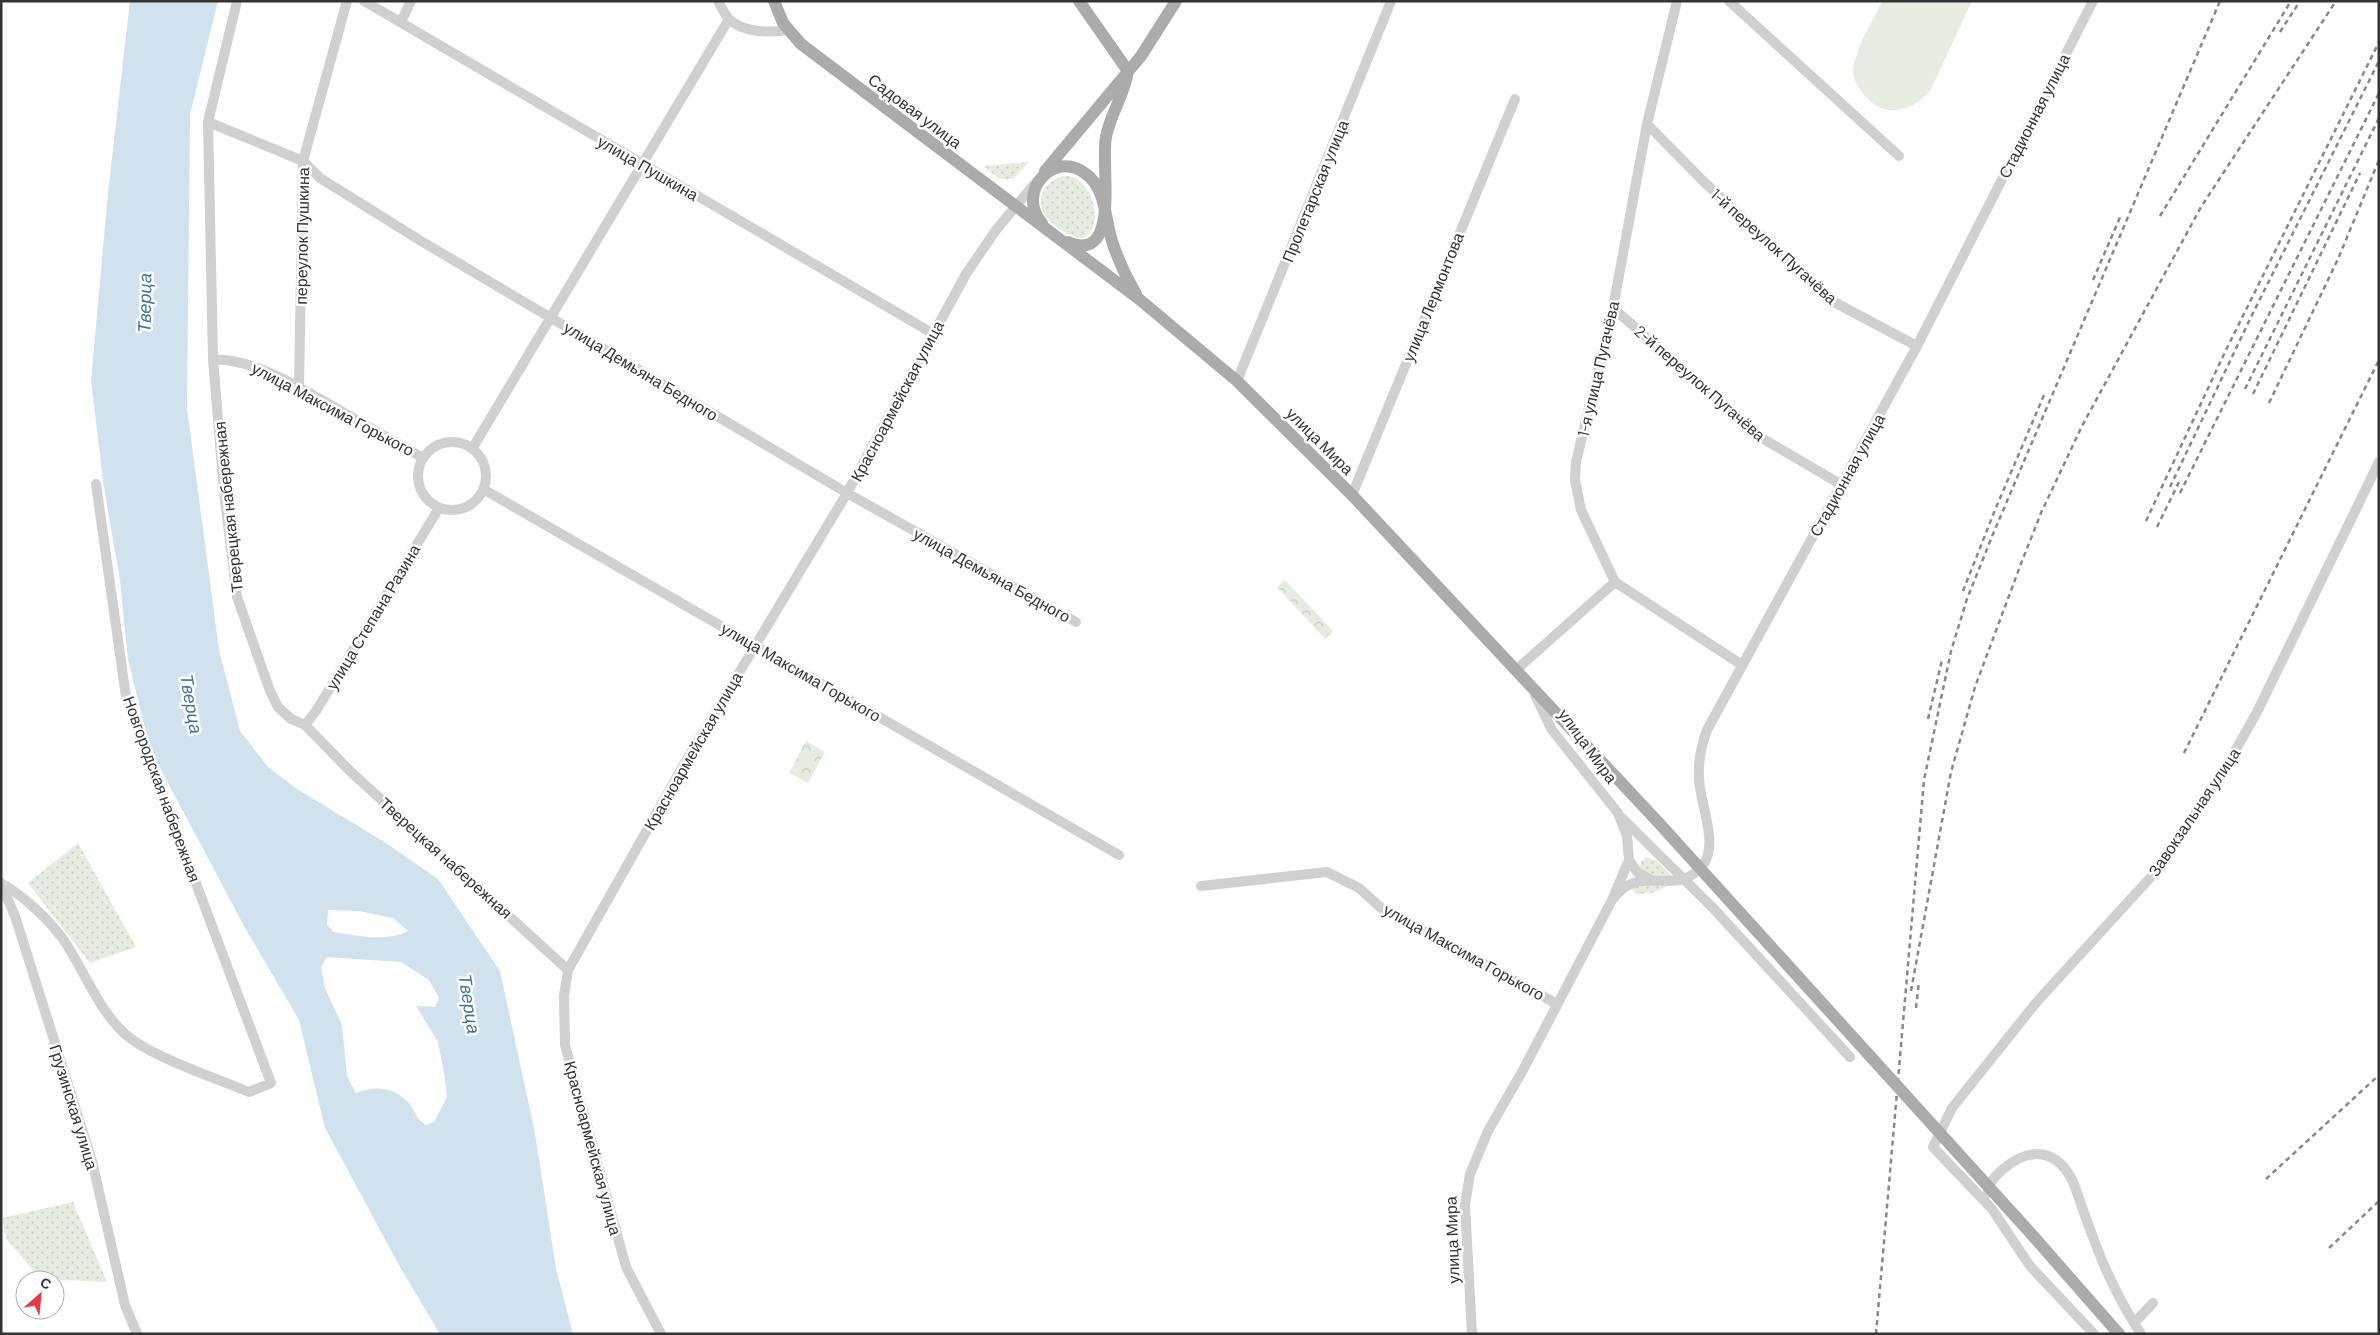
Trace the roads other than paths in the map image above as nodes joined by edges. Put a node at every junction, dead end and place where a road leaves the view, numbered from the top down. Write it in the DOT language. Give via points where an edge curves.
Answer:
graph roads {
  1 [pos="236,1"];
  2 [pos="347,1"];
  3 [pos="364,1"];
  4 [pos="411,1"];
  5 [pos="718,1"];
  6 [pos="774,1"];
  7 [pos="1079,1"];
  8 [pos="1176,1"];
  9 [pos="1391,1"];
  10 [pos="1677,1"];
  11 [pos="1729,1"];
  12 [pos="2093,1"];
  13 [pos="729,19"];
  14 [pos="401,22"];
  15 [pos="788,30"];
  16 [pos="1128,71"];
  17 [pos="1515,99"];
  18 [pos="208,122"];
  19 [pos="1647,124"];
  20 [pos="1899,156"];
  21 [pos="303,161"];
  22 [pos="642,165"];
  23 [pos="1041,177"];
  24 [pos="1015,206"];
  25 [pos="1105,209"];
  26 [pos="1052,233"];
  27 [pos="1139,299"];
  28 [pos="1613,308"];
  29 [pos="551,318"];
  30 [pos="932,334"];
  31 [pos="1917,346"];
  32 [pos="213,359"];
  33 [pos="1237,381"];
  34 [pos="299,387"];
  35 [pos="472,449"];
  36 [pos="423,458"];
  37 [pos="2379,462"];
  38 [pos="96,484"];
  39 [pos="1842,485"];
  40 [pos="483,489"];
  41 [pos="847,493"];
  42 [pos="1352,495"];
  43 [pos="439,508"];
  44 [pos="1615,582"];
  45 [pos="1076,622"];
  46 [pos="755,645"];
  47 [pos="1742,666"];
  48 [pos="1516,670"];
  49 [pos="1532,687"];
  50 [pos="305,725"];
  51 [pos="1618,813"];
  52 [pos="1119,854"];
  53 [pos="1629,860"];
  54 [pos="1649,879"];
  55 [pos="1683,880"];
  56 [pos="1,883"];
  57 [pos="1201,886"];
  58 [pos="1612,900"];
  59 [pos="568,970"];
  60 [pos="1557,1004"];
  61 [pos="1850,1057"];
  62 [pos="1992,1209"];
  63 [pos="2152,1302"];
  64 [pos="2134,1323"];
  65 [pos="137,1334"];
  66 [pos="661,1334"];
  67 [pos="1472,1334"];
  68 [pos="2094,1334"];
  69 [pos="2119,1334"];
  70 [pos="2141,1334"];
  1 -- 18 [label="street, Тверецкая набережная"];
  2 -- 21 [label="street, переулок Пушкина"];
  3 -- 14 [label="street, улица Пушкина"];
  4 -- 14 [label="street"];
  5 -- 13 [label="street"];
  6 -- 15 [label="main road, Садовая улица"];
  7 -- 16 [label="main road"];
  8 -- 16 [label="main road" via="1154,39"];
  9 -- 33 [label="street, Пролетарская улица"];
  10 -- 19 [label="street, 1-я улица Пугачёва"];
  11 -- 20 [label="street"];
  12 -- 31 [label="street, Стадионная улица"];
  13 -- 15 [label="street" via="744,28 774,32"];
  13 -- 22 [label="street"];
  14 -- 22 [label="street, улица Пушкина"];
  15 -- 24 [label="main road, Садовая улица" via="801,44"];
  16 -- 23 [label="main road"];
  16 -- 25 [label="main road" via="1106,137 1103,161"];
  17 -- 42 [label="street, улица Лермонтова"];
  18 -- 21 [label="street, улица Демьяна Бедного"];
  18 -- 32 [label="street, Тверецкая набережная"];
  19 -- 28 [label="street, 1-я улица Пугачёва"];
  19 -- 31 [label="street, 1-й переулок Пугачёва" via="1832,301"];
  21 -- 29 [label="street, улица Демьяна Бедного" via="320,178"];
  21 -- 34 [label="street, переулок Пушкина"];
  22 -- 29 [label="street"];
  22 -- 30 [label="street, улица Пушкина"];
  23 -- 24 [label="street, Красноармейская улица"];
  23 -- 25 [label="main road" via="1063,167 1082,171 1094,182"];
  23 -- 26 [label="main road" via="1033,191 1033,205 1038,218"];
  24 -- 26 [label="main road, Садовая улица"];
  24 -- 30 [label="street, Красноармейская улица" via="966,274"];
  25 -- 26 [label="main road" via="1102,231 1090,244 1078,246"];
  25 -- 27 [label="main road, улица Мира" via="1115,251"];
  26 -- 27 [label="main road, улица Мира"];
  27 -- 33 [label="main road, улица Мира"];
  28 -- 39 [label="street, 2-й переулок Пугачёва" via="1760,437"];
  28 -- 44 [label="street, 1-я улица Пугачёва" via="1576,462 1575,480 1581,510"];
  29 -- 35 [label="street"];
  29 -- 41 [label="street, улица Демьяна Бедного"];
  30 -- 41 [label="street, Красноармейская улица"];
  31 -- 39 [label="street, Стадионная улица"];
  32 -- 34 [label="street, улица Максима Горького" via="249,364"];
  32 -- 50 [label="street, Тверецкая набережная" via="237,597 278,707 291,719"];
  33 -- 42 [label="main road, улица Мира"];
  34 -- 36 [label="street, улица Максима Горького"];
  35 -- 36 [label="street" via="455,442 446,443"];
  35 -- 40 [label="street" via="485,472"];
  36 -- 43 [label="street" via="419,467 419,487 424,496"];
  37 -- 62 [label="street, Завокзальная улица" via="2256,714 2160,867 2035,1004 1952,1108 1933,1146"];
  38 -- 56 [label="street, Новгородская набережная" via="126,697 270,1084 249,1092 160,1055 126,1035 106,1012 62,938 35,908"];
  39 -- 47 [label="street, Стадионная улица"];
  40 -- 43 [label="street" via="479,497 465,508"];
  40 -- 46 [label="street, улица Максима Горького"];
  41 -- 45 [label="street, улица Демьяна Бедного"];
  41 -- 46 [label="street, Красноармейская улица"];
  42 -- 48 [label="main road, улица Мира"];
  43 -- 50 [label="street, улица Степана Разина"];
  44 -- 47 [label="street"];
  44 -- 48 [label="street"];
  46 -- 52 [label="street, улица Максима Горького"];
  46 -- 59 [label="street, Красноармейская улица"];
  47 -- 55 [label="street, Стадионная улица" via="1710,723 1700,754 1699,786 1709,838 1707,856 1701,867"];
  48 -- 49 [label="main road, улица Мира"];
  49 -- 51 [label="street, улица Мира" via="1552,730"];
  49 -- 69 [label="main road, bridge" via="1658,822"];
  50 -- 59 [label="street, Тверецкая набережная" via="351,772"];
  51 -- 53 [label="street, улица Мира" via="1627,836"];
  51 -- 55 [label="street"];
  53 -- 54 [label="street" via="1636,872"];
  53 -- 58 [label="street, улица Мира"];
  54 -- 55 [label="street"];
  54 -- 58 [label="street" via="1628,885"];
  55 -- 61 [label="street" via="1714,908"];
  56 -- 65 [label="street, Грузинская улица" via="15,916 92,1161 125,1305"];
  57 -- 60 [label="street, улица Максима Горького" via="1327,872 1359,888 1380,907"];
  58 -- 60 [label="street, улица Мира"];
  59 -- 66 [label="street, Красноармейская улица" via="564,996 565,1045 626,1267"];
  60 -- 67 [label="street, улица Мира" via="1488,1131 1470,1174 1465,1205"];
  62 -- 64 [label="street" via="1988,1191 1997,1174 2010,1163 2021,1156 2034,1154 2048,1155 2059,1161 2074,1184 2106,1275"];
  62 -- 68 [label="street" via="2030,1266"];
  63 -- 64 [label="street"];
  64 -- 70 [label="street"];
}
